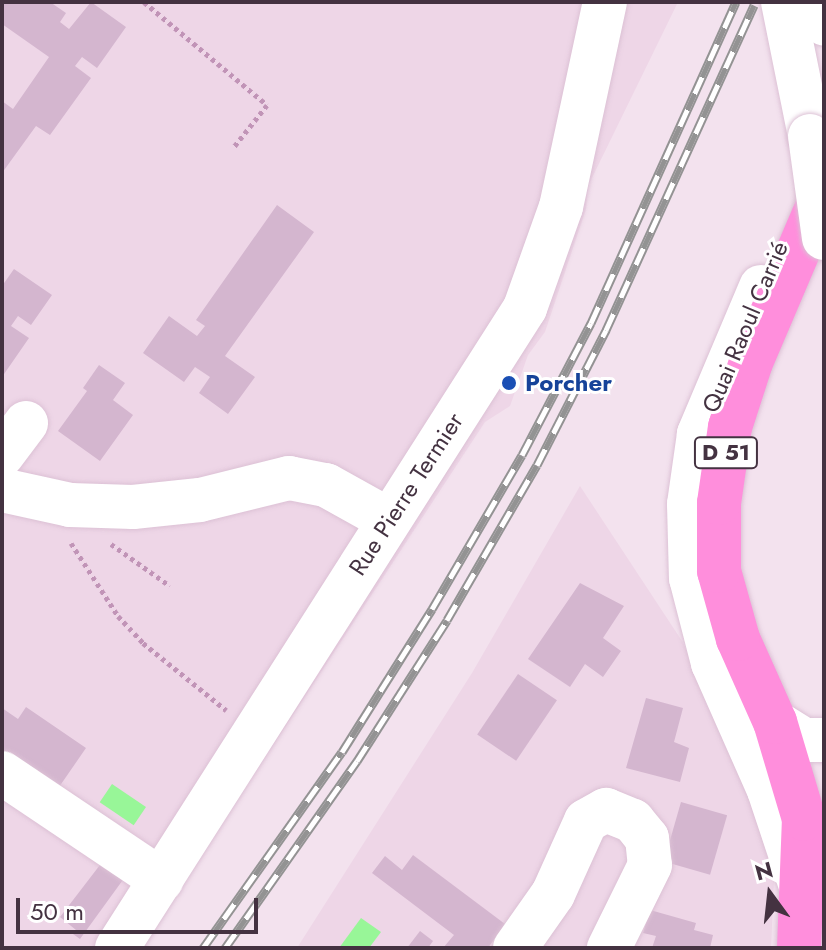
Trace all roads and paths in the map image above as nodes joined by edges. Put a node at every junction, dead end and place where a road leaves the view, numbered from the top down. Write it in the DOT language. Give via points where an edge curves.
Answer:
graph roads {
  1 [pos="144,2"];
  2 [pos="605,2"];
  3 [pos="783,2"];
  4 [pos="819,2"];
  5 [pos="824,23"];
  6 [pos="233,148"];
  7 [pos="819,150"];
  8 [pos="824,191"];
  9 [pos="824,238"];
  10 [pos="2,490"];
  11 [pos="70,505"];
  12 [pos="389,520"];
  13 [pos="775,722"];
  14 [pos="252,731"];
  15 [pos="824,740"];
  16 [pos="2,773"];
  17 [pos="161,880"];
  18 [pos="812,888"];
  19 [pos="117,948"];
  20 [pos="515,948"];
  21 [pos="609,948"];
  22 [pos="799,948"];
  23 [pos="813,948"];
  1 -- 6 [label="path" via="267,105"];
  2 -- 12 [label="street, Rue Pierre Termier" via="561,207 525,308"];
  3 -- 7 [label="street"];
  4 -- 5 [label="street"];
  7 -- 9 [label="street, bridge"];
  7 -- 18 [label="street, Quai Raoul Carrié" via="699,434 689,504 691,578 713,663"];
  8 -- 13 [label="main road, Quai Raoul Carrié / D 51" via="751,362 730,427 719,503 719,571 738,639"];
  10 -- 11 [label="street"];
  11 -- 12 [label="street" via="133,507 200,500 289,478 326,485"];
  11 -- 14 [label="path" via="63,526 118,616 143,643"];
  12 -- 14 [label="street, Rue Pierre Termier"];
  13 -- 15 [label="street" via="804,740"];
  13 -- 18 [label="main road, Quai Raoul Carrié / D 51" via="804,819"];
  14 -- 17 [label="street, Rue Pierre Termier"];
  16 -- 17 [label="street"];
  17 -- 19 [label="street, Rue Pierre Termier"];
  18 -- 22 [label="main road, Quai Raoul Carrié / D 51"];
  18 -- 23 [label="street"];
  20 -- 21 [label="street" via="553,894 586,821 606,810 633,821 647,838 650,865"];
}
